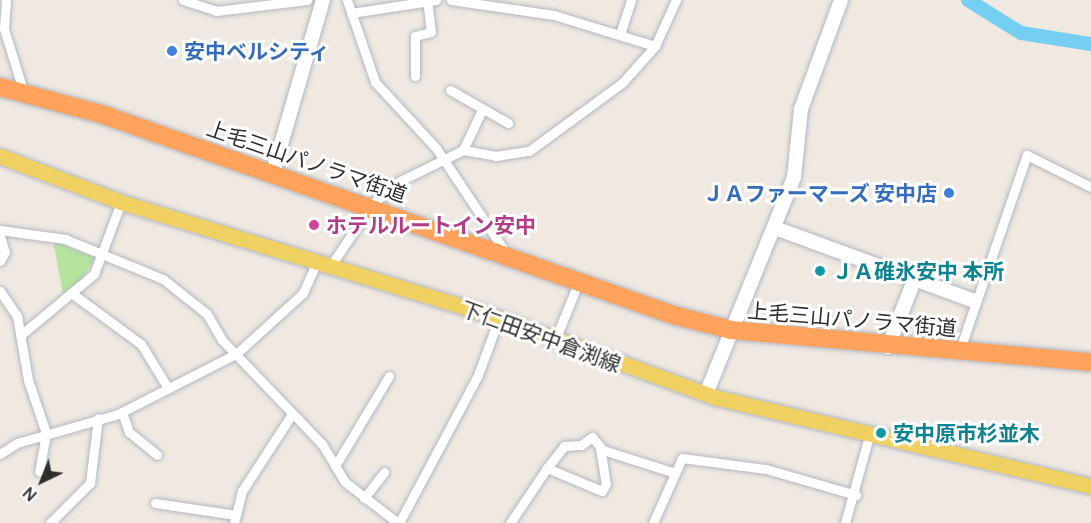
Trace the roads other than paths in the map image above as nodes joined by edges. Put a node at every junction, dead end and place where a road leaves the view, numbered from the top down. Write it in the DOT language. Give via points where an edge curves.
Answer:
graph roads {
  1 [pos="6,0"];
  2 [pos="183,0"];
  3 [pos="307,0"];
  4 [pos="323,0"];
  5 [pos="347,0"];
  6 [pos="451,0"];
  7 [pos="631,0"];
  8 [pos="676,0"];
  9 [pos="841,0"];
  10 [pos="432,1"];
  11 [pos="351,13"];
  12 [pos="621,32"];
  13 [pos="655,46"];
  14 [pos="415,76"];
  15 [pos="0,87"];
  16 [pos="23,90"];
  17 [pos="450,90"];
  18 [pos="482,110"];
  19 [pos="508,123"];
  20 [pos="463,150"];
  21 [pos="0,156"];
  22 [pos="444,159"];
  23 [pos="273,172"];
  24 [pos="1091,187"];
  25 [pos="121,202"];
  26 [pos="371,206"];
  27 [pos="775,228"];
  28 [pos="0,230"];
  29 [pos="0,236"];
  30 [pos="103,257"];
  31 [pos="509,257"];
  32 [pos="0,261"];
  33 [pos="324,263"];
  34 [pos="915,278"];
  35 [pos="579,281"];
  36 [pos="0,291"];
  37 [pos="74,295"];
  38 [pos="974,301"];
  39 [pos="499,318"];
  40 [pos="731,330"];
  41 [pos="22,334"];
  42 [pos="555,340"];
  43 [pos="888,347"];
  44 [pos="959,352"];
  45 [pos="236,354"];
  46 [pos="1091,362"];
  47 [pos="389,376"];
  48 [pos="168,388"];
  49 [pos="706,394"];
  50 [pos="122,412"];
  51 [pos="292,414"];
  52 [pos="98,418"];
  53 [pos="46,433"];
  54 [pos="869,436"];
  55 [pos="600,447"];
  56 [pos="0,454"];
  57 [pos="157,455"];
  58 [pos="335,466"];
  59 [pos="548,468"];
  60 [pos="39,471"];
  61 [pos="672,471"];
  62 [pos="384,472"];
  63 [pos="1091,486"];
  64 [pos="856,495"];
  65 [pos="364,498"];
  66 [pos="155,502"];
  67 [pos="385,515"];
  68 [pos="235,519"];
  69 [pos="50,523"];
  70 [pos="378,523"];
  71 [pos="399,523"];
  72 [pos="510,523"];
  73 [pos="653,523"];
  74 [pos="845,523"];
  1 -- 16 [label="street" via="4,29"];
  2 -- 3 [label="street" via="216,11"];
  4 -- 23 [label="street"];
  5 -- 11 [label="street"];
  6 -- 12 [label="street"];
  7 -- 12 [label="street"];
  8 -- 13 [label="street"];
  9 -- 27 [label="street" via="801,109 794,177"];
  10 -- 11 [label="street"];
  10 -- 14 [label="street" via="431,32 415,36"];
  11 -- 22 [label="street" via="375,82"];
  12 -- 13 [label="street"];
  13 -- 20 [label="street" via="622,83 529,151 496,156"];
  15 -- 16 [label="highway, 上毛三山パノラマ街道"];
  16 -- 23 [label="highway, 上毛三山パノラマ街道"];
  17 -- 18 [label="street"];
  18 -- 19 [label="street"];
  18 -- 20 [label="street"];
  20 -- 22 [label="street"];
  21 -- 25 [label="main road, 下仁田安中倉渕線"];
  22 -- 26 [label="street" via="392,185"];
  22 -- 31 [label="street"];
  23 -- 26 [label="highway, 上毛三山パノラマ街道"];
  24 -- 38 [label="street" via="1027,155"];
  25 -- 30 [label="street"];
  25 -- 33 [label="main road, 下仁田安中倉渕線"];
  26 -- 31 [label="highway, 上毛三山パノラマ街道"];
  26 -- 33 [label="street"];
  27 -- 34 [label="street"];
  27 -- 40 [label="street"];
  28 -- 30 [label="street" via="65,239"];
  29 -- 32 [label="street" via="4,252"];
  30 -- 37 [label="street"];
  30 -- 45 [label="street" via="164,279 207,314"];
  31 -- 35 [label="highway, 上毛三山パノラマ街道"];
  33 -- 39 [label="main road, 下仁田安中倉渕線"];
  33 -- 45 [label="street" via="303,292"];
  34 -- 38 [label="street"];
  34 -- 43 [label="street"];
  35 -- 40 [label="highway, 上毛三山パノラマ街道"];
  35 -- 42 [label="street"];
  36 -- 41 [label="street"];
  37 -- 41 [label="street"];
  37 -- 48 [label="street" via="141,344"];
  38 -- 44 [label="street"];
  39 -- 42 [label="main road, 下仁田安中倉渕線"];
  39 -- 71 [label="street" via="478,375"];
  40 -- 43 [label="highway, 上毛三山パノラマ街道"];
  40 -- 49 [label="street"];
  41 -- 53 [label="street" via="28,380"];
  42 -- 49 [label="main road, 下仁田安中倉渕線"];
  43 -- 44 [label="highway, 上毛三山パノラマ街道"];
  44 -- 46 [label="highway, 上毛三山パノラマ街道"];
  45 -- 48 [label="street"];
  45 -- 51 [label="street"];
  47 -- 58 [label="street"];
  48 -- 50 [label="street"];
  49 -- 54 [label="main road, 下仁田安中倉渕線"];
  50 -- 52 [label="street"];
  50 -- 57 [label="street" via="129,432"];
  51 -- 58 [label="street"];
  51 -- 68 [label="street" via="242,491"];
  52 -- 53 [label="street"];
  52 -- 69 [label="street" via="90,483"];
  53 -- 56 [label="street"];
  53 -- 60 [label="street"];
  54 -- 63 [label="main road, 下仁田安中倉渕線"];
  54 -- 64 [label="street"];
  55 -- 59 [label="street" via="592,437 581,445 564,447"];
  55 -- 59 [label="street" via="606,484 602,491"];
  55 -- 61 [label="street"];
  58 -- 65 [label="street"];
  59 -- 72 [label="street"];
  61 -- 64 [label="street" via="682,458 766,469"];
  61 -- 73 [label="street"];
  62 -- 65 [label="street"];
  64 -- 74 [label="street"];
  65 -- 67 [label="street"];
  66 -- 68 [label="street"];
  67 -- 70 [label="street"];
  67 -- 71 [label="street"];
}
